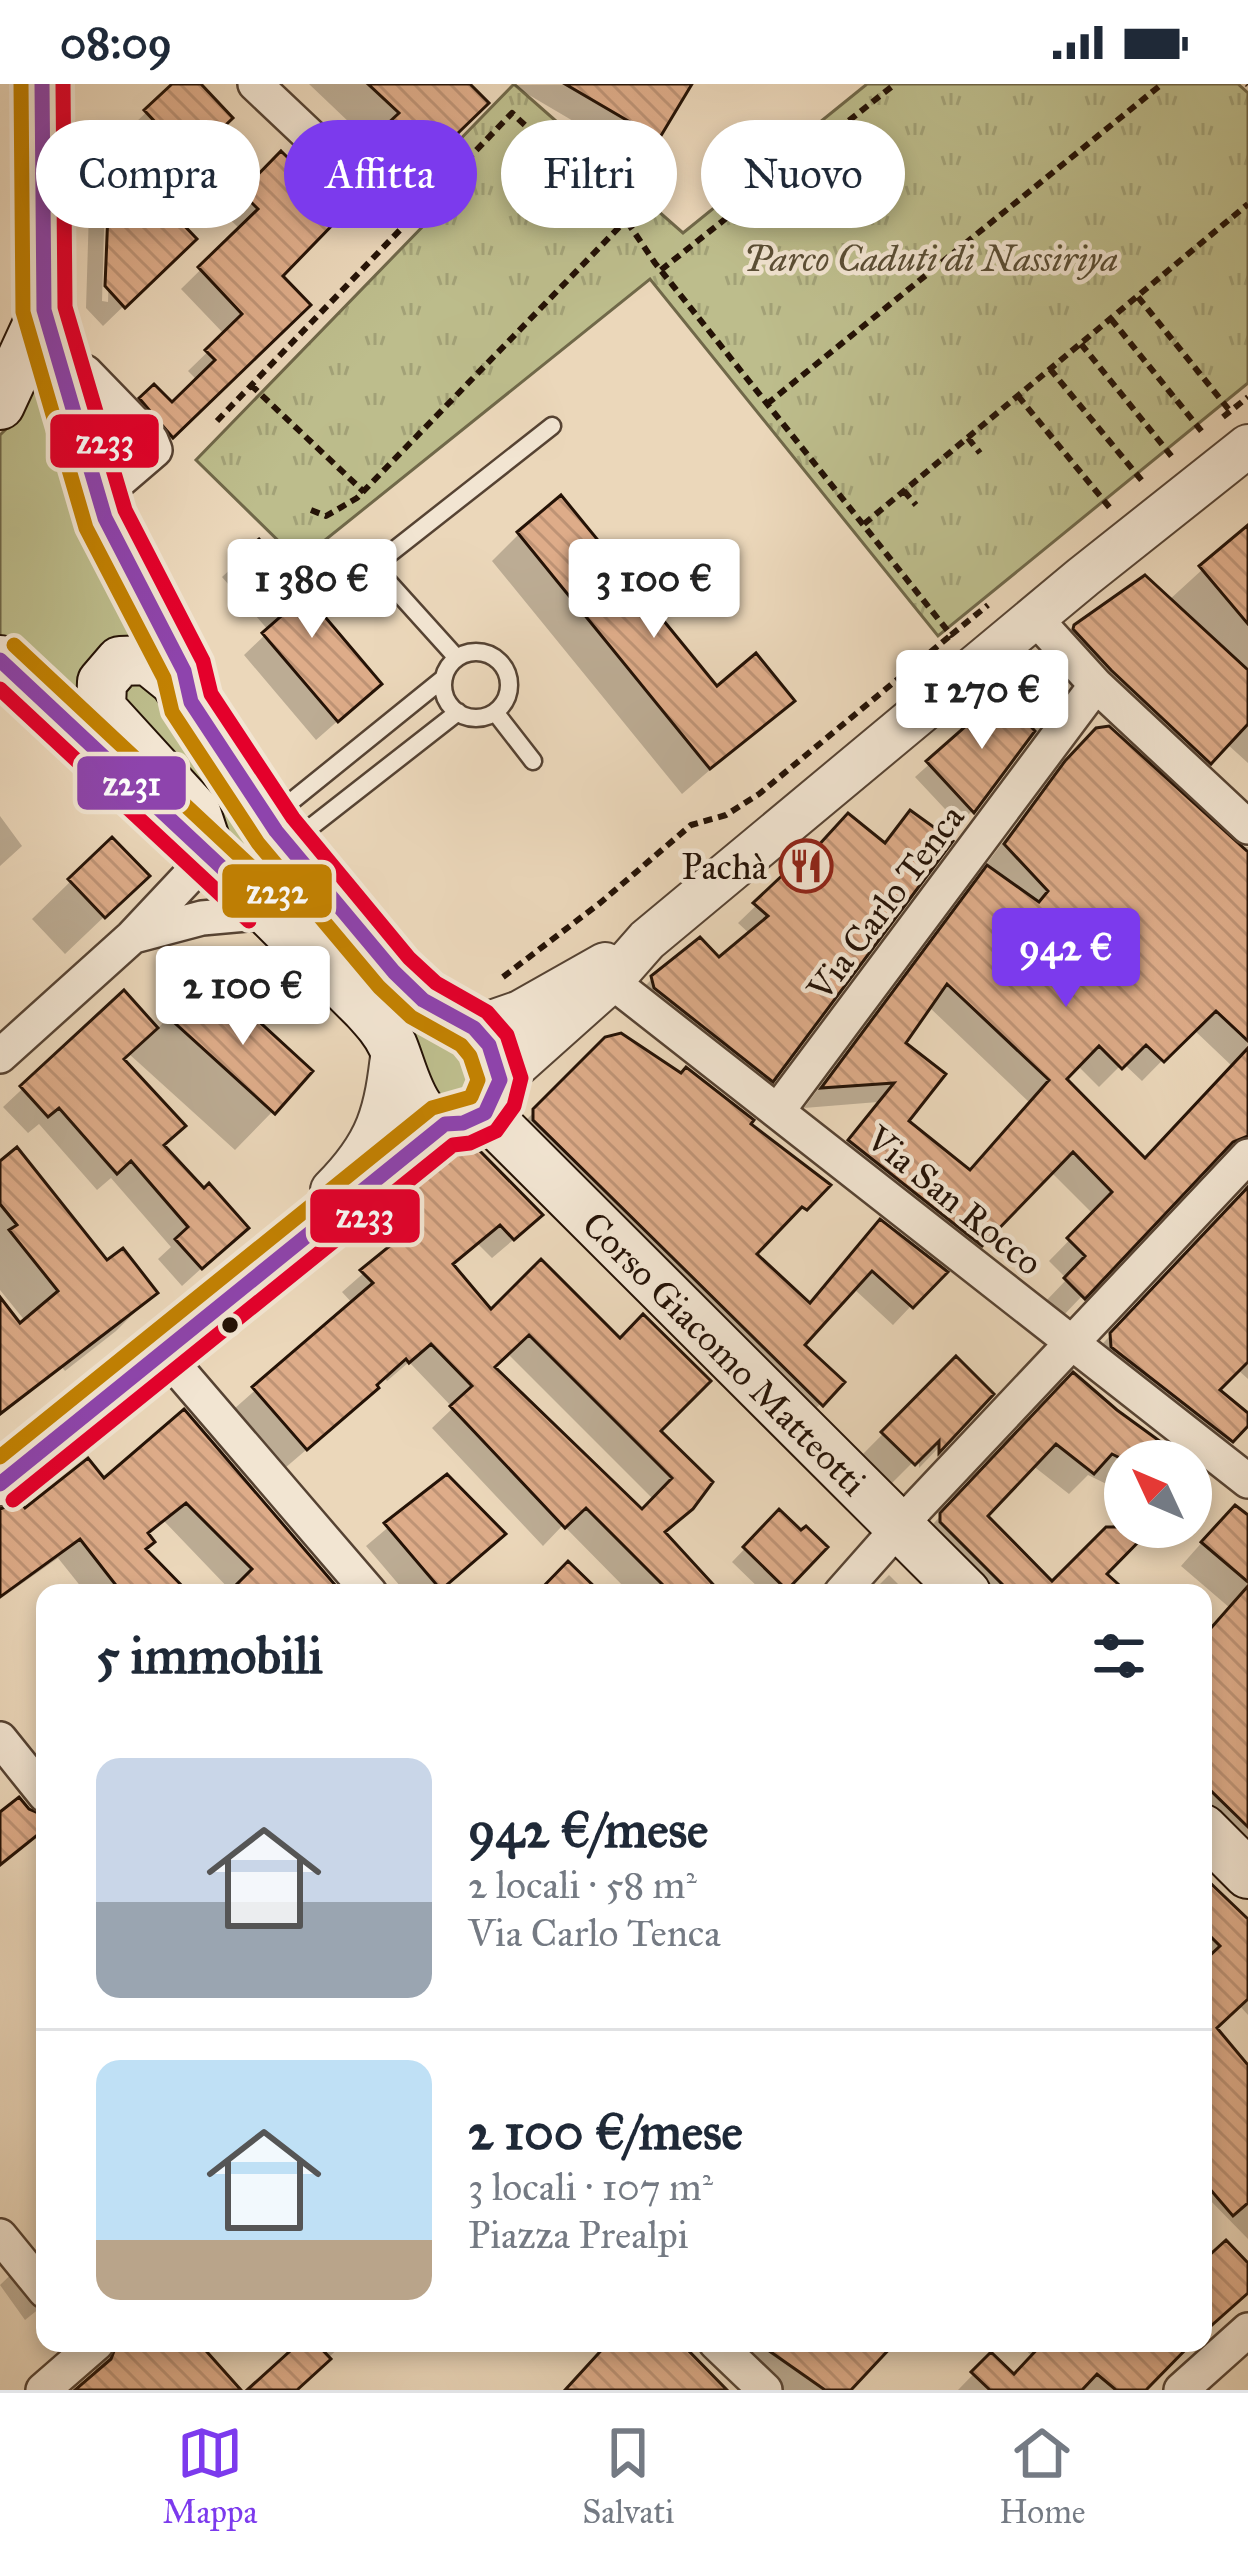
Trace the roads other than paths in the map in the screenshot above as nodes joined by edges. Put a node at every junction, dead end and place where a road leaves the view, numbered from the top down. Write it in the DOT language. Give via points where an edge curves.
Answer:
graph roads {
  1 [pos="41,84"];
  2 [pos="256,84"];
  3 [pos="294,120"];
  4 [pos="20,366"];
  5 [pos="552,426"];
  6 [pos="1239,428"];
  7 [pos="98,499"];
  8 [pos="1036,618"];
  9 [pos="457,658"];
  10 [pos="0,660"];
  11 [pos="444,678"];
  12 [pos="1096,685"];
  13 [pos="191,702"];
  14 [pos="458,712"];
  15 [pos="495,712"];
  16 [pos="533,761"];
  17 [pos="1243,810"];
  18 [pos="278,833"];
  19 [pos="210,854"];
  20 [pos="270,912"];
  21 [pos="132,937"];
  22 [pos="647,940"];
  23 [pos="611,981"];
  24 [pos="474,1028"];
  25 [pos="394,1048"];
  26 [pos="0,1056"];
  27 [pos="477,1106"];
  28 [pos="778,1109"];
  29 [pos="1248,1156"];
  30 [pos="208,1314"];
  31 [pos="1072,1343"];
  32 [pos="163,1352"];
  33 [pos="1248,1481"];
  34 [pos="0,1484"];
  35 [pos="899,1527"];
  36 [pos="362,1584"];
  37 [pos="849,1584"];
  38 [pos="957,1584"];
  39 [pos="0,1739"];
  40 [pos="36,1784"];
  41 [pos="1212,1838"];
  42 [pos="1248,1874"];
  43 [pos="0,2236"];
  44 [pos="36,2280"];
  45 [pos="1248,2330"];
  46 [pos="84,2352"];
  47 [pos="725,2352"];
  48 [pos="43,2390"];
  49 [pos="765,2390"];
  50 [pos="1181,2390"];
  1 -- 4 [label="main road" via="44,310"];
  2 -- 3 [label="street"];
  4 -- 7 [label="main road"];
  4 -- 7 [label="street" via="85,372 151,440 155,450"];
  5 -- 9 [label="lane" via="374,566"];
  6 -- 8 [label="street"];
  7 -- 13 [label="main road" via="184,671"];
  8 -- 12 [label="street"];
  8 -- 22 [label="street"];
  9 -- 11 [label="lane"];
  9 -- 15 [label="lane" via="487,653 503,665 508,695"];
  10 -- 19 [label="main road, Corso Giacomo Matteotti"];
  11 -- 14 [label="lane"];
  11 -- 18 [label="lane"];
  12 -- 17 [label="street"];
  12 -- 28 [label="street, Via Carlo Tenca"];
  13 -- 18 [label="main road"];
  13 -- 19 [label="main road" via="159,668 134,658 109,670 99,694 109,720 196,812"];
  14 -- 15 [label="lane"];
  14 -- 18 [label="lane"];
  15 -- 16 [label="lane"];
  18 -- 24 [label="main road" via="408,986"];
  19 -- 20 [label="main road, Corso Giacomo Matteotti"];
  19 -- 21 [label="street"];
  20 -- 21 [label="street" via="202,918"];
  20 -- 25 [label="main road, Corso Giacomo Matteotti"];
  21 -- 26 [label="street"];
  22 -- 23 [label="street"];
  22 -- 24 [label="street" via="520,1012"];
  23 -- 27 [label="street"];
  23 -- 28 [label="street, Via San Rocco"];
  24 -- 27 [label="main road" via="497,1061"];
  25 -- 27 [label="main road, Corso Giacomo Matteotti" via="422,1112"];
  25 -- 30 [label="street" via="375,1138"];
  27 -- 30 [label="street"];
  27 -- 35 [label="main road, Corso Giacomo Matteotti"];
  28 -- 31 [label="street, Via San Rocco"];
  29 -- 31 [label="street"];
  30 -- 32 [label="street"];
  31 -- 33 [label="street, Via San Rocco"];
  31 -- 35 [label="street"];
  32 -- 34 [label="street"];
  32 -- 36 [label="street"];
  35 -- 37 [label="street"];
  35 -- 38 [label="main road, Corso Giacomo Matteotti"];
  39 -- 40 [label="street"];
  41 -- 42 [label="main road"];
  43 -- 44 [label="street"];
  45 -- 50 [label="street"];
  46 -- 48 [label="street"];
  47 -- 49 [label="street"];
}
